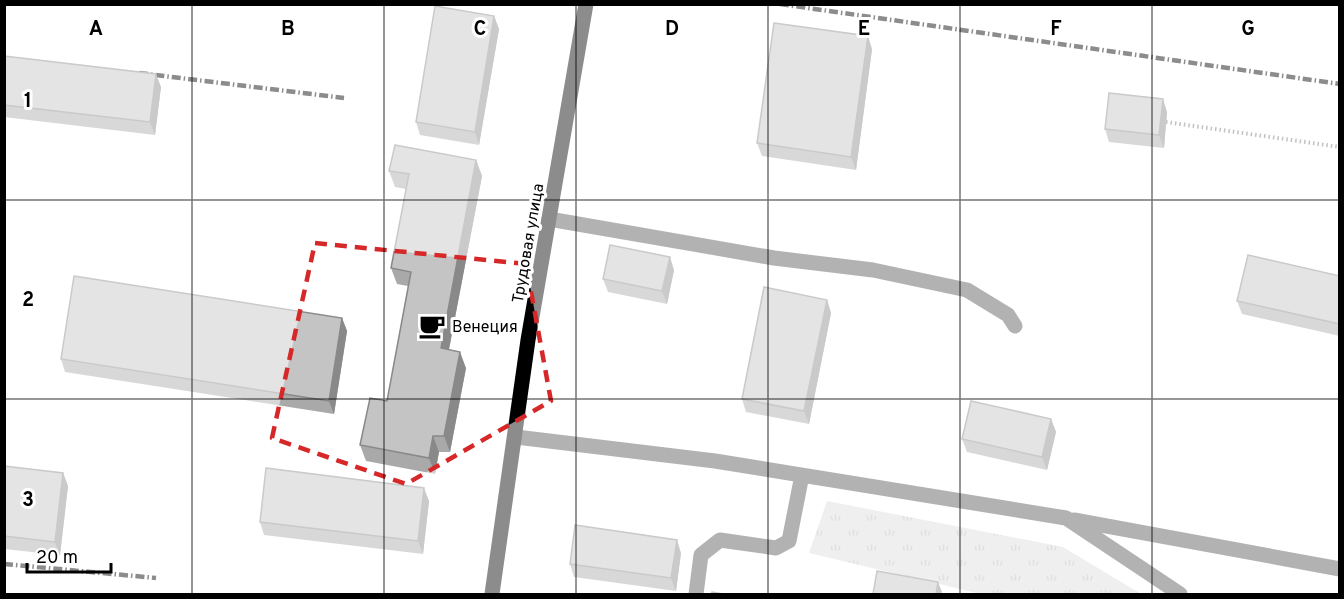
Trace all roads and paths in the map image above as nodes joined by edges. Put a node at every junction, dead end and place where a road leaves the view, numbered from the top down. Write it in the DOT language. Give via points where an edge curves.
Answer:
graph roads {
  1 [pos="586,4"];
  2 [pos="1166,122"];
  3 [pos="1340,147"];
  4 [pos="549,219"];
  5 [pos="1015,326"];
  6 [pos="516,437"];
  7 [pos="802,475"];
  8 [pos="1066,518"];
  9 [pos="1340,569"];
  10 [pos="492,594"];
  11 [pos="696,594"];
  12 [pos="1180,594"];
  1 -- 4 [label="main road, Трудовая улица"];
  2 -- 3 [label="path"];
  4 -- 5 [label="street" via="774,258 873,270 967,290 1008,315"];
  4 -- 6 [label="main road, Трудовая улица"];
  6 -- 7 [label="street"];
  6 -- 10 [label="main road, Трудовая улица"];
  7 -- 8 [label="street"];
  7 -- 11 [label="street" via="789,541 776,548 720,540 701,555"];
  8 -- 9 [label="street"];
  8 -- 12 [label="street"];
}
